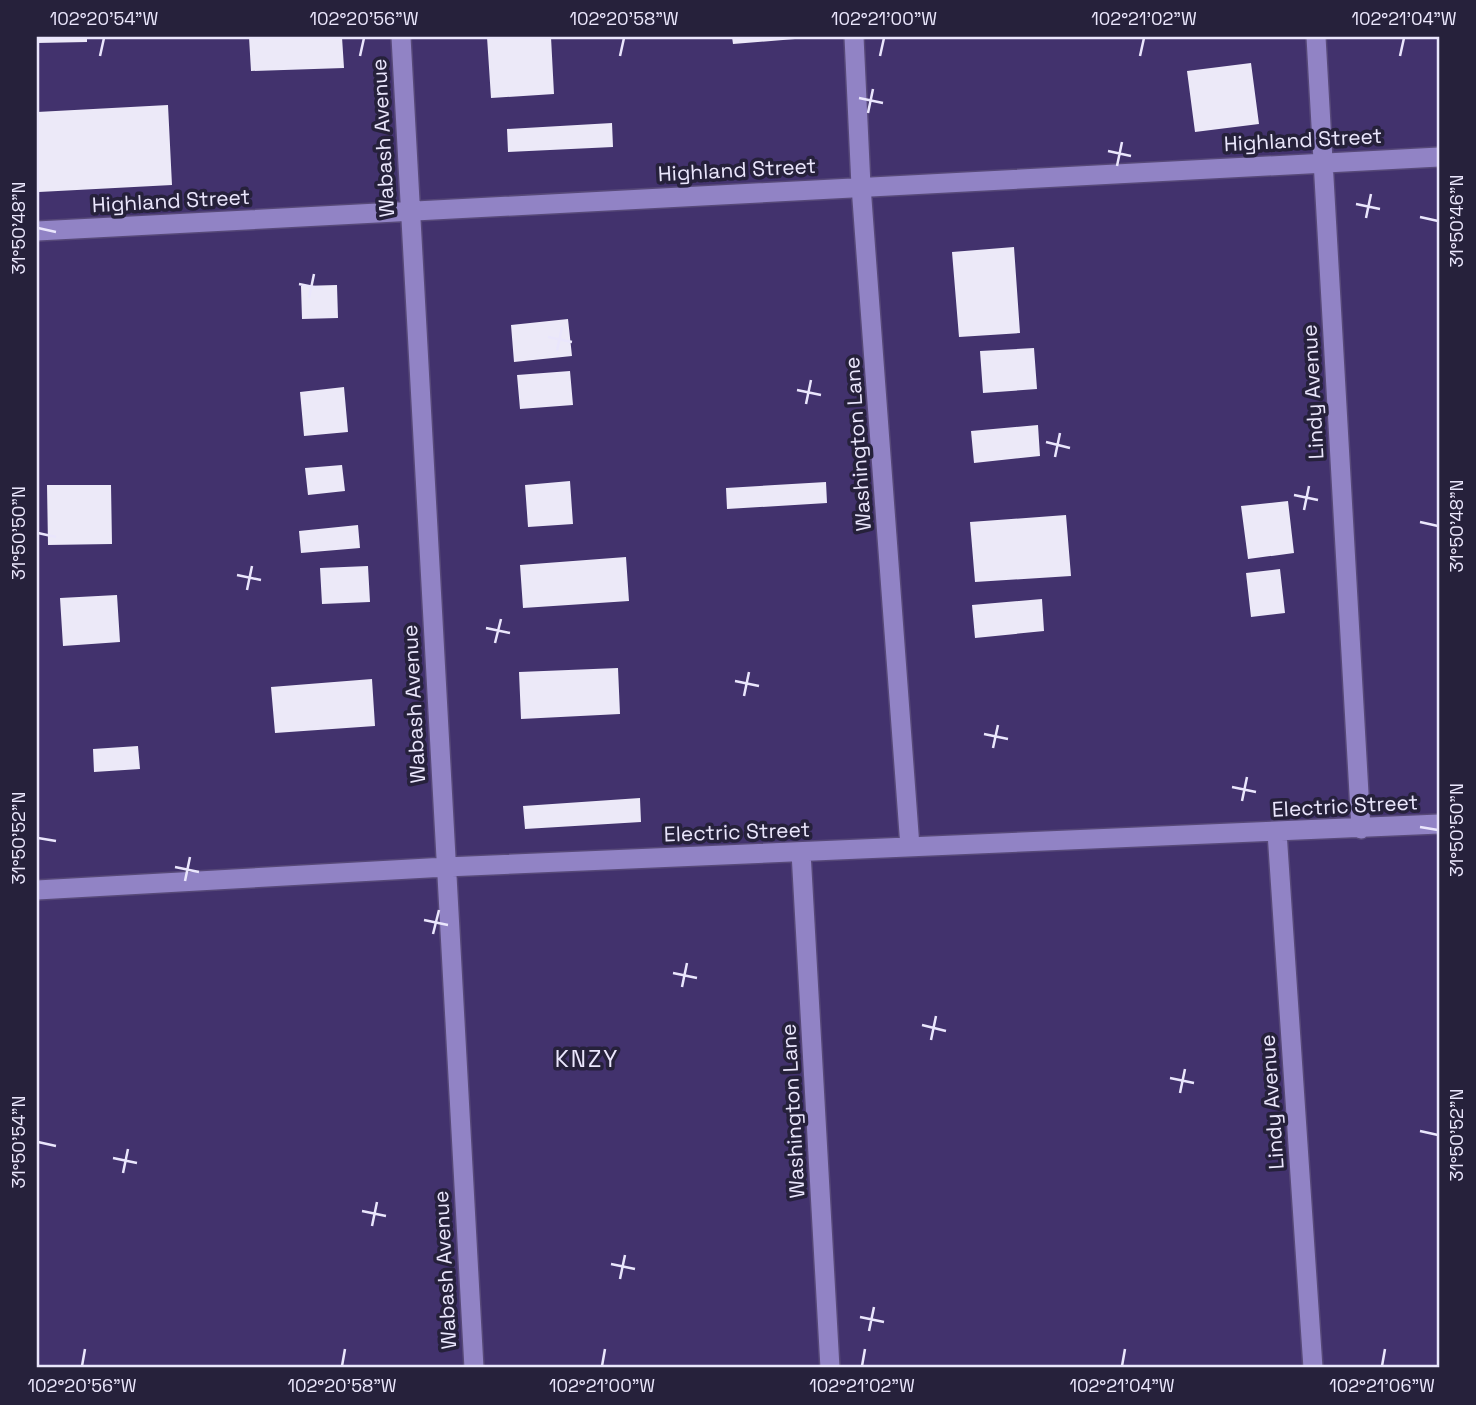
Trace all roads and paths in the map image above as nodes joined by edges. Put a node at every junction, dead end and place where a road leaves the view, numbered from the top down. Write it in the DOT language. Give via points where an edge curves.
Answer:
graph roads {
  1 [pos="401,37"];
  2 [pos="854,37"];
  3 [pos="1316,37"];
  4 [pos="1439,157"];
  5 [pos="1323,162"];
  6 [pos="861,186"];
  7 [pos="410,211"];
  8 [pos="37,231"];
  9 [pos="1439,824"];
  10 [pos="1361,829"];
  11 [pos="1277,832"];
  12 [pos="910,847"];
  13 [pos="801,852"];
  14 [pos="446,867"];
  15 [pos="37,890"];
  16 [pos="474,1368"];
  17 [pos="830,1368"];
  18 [pos="1313,1368"];
  1 -- 7 [label="street, Wabash Avenue"];
  2 -- 6 [label="street, Washington Lane"];
  3 -- 5 [label="street, Lindy Avenue"];
  4 -- 5 [label="street, Highland Street"];
  5 -- 6 [label="street, Highland Street"];
  5 -- 10 [label="street, Lindy Avenue"];
  6 -- 7 [label="street, Highland Street"];
  6 -- 12 [label="street, Washington Lane"];
  7 -- 8 [label="street, Highland Street"];
  7 -- 14 [label="street, Wabash Avenue"];
  9 -- 10 [label="street, Electric Street"];
  10 -- 11 [label="street, Electric Street"];
  11 -- 12 [label="street, Electric Street"];
  11 -- 18 [label="street, Lindy Avenue"];
  12 -- 13 [label="street, Electric Street"];
  13 -- 14 [label="street, Electric Street"];
  13 -- 17 [label="street, Washington Lane"];
  14 -- 15 [label="street, Electric Street"];
  14 -- 16 [label="street, Wabash Avenue"];
}
